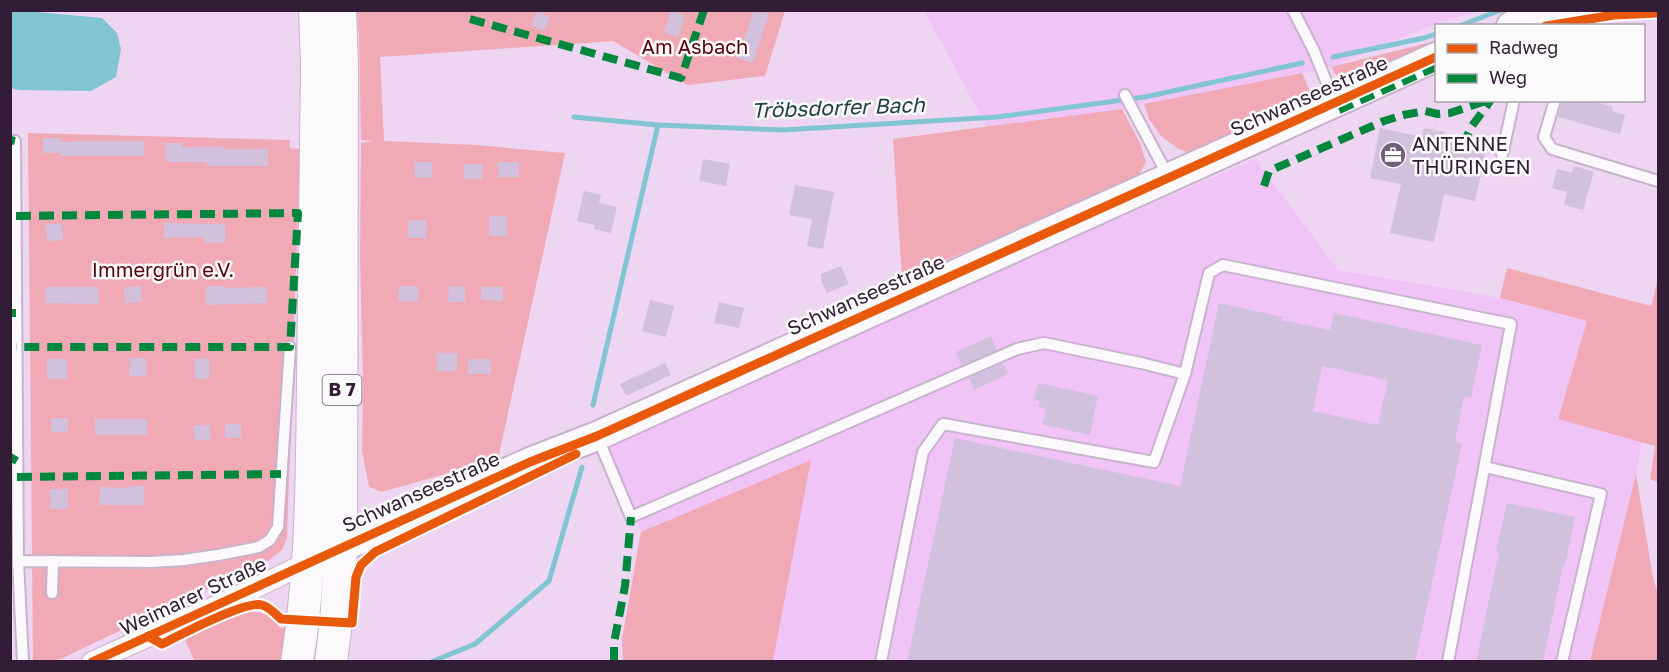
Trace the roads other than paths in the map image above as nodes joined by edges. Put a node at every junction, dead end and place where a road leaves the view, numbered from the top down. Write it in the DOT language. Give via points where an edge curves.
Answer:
graph roads {
  1 [pos="315,10"];
  2 [pos="340,10"];
  3 [pos="1293,10"];
  4 [pos="1575,10"];
  5 [pos="1522,24"];
  6 [pos="1435,58"];
  7 [pos="1125,95"];
  8 [pos="1514,102"];
  9 [pos="1554,102"];
  10 [pos="1335,104"];
  11 [pos="15,141"];
  12 [pos="1503,155"];
  13 [pos="1169,179"];
  14 [pos="1659,181"];
  15 [pos="290,347"];
  16 [pos="1185,374"];
  17 [pos="597,436"];
  18 [pos="1485,467"];
  19 [pos="341,548"];
  20 [pos="18,561"];
  21 [pos="53,561"];
  22 [pos="308,562"];
  23 [pos="52,593"];
  24 [pos="23,662"];
  25 [pos="92,662"];
  26 [pos="297,662"];
  27 [pos="331,662"];
  28 [pos="881,662"];
  29 [pos="1449,662"];
  30 [pos="1562,662"];
  1 -- 22 [label="main road, B 7"];
  2 -- 19 [label="main road, B 7"];
  3 -- 10 [label="lane"];
  4 -- 5 [label="street"];
  6 -- 10 [label="street, Schwanseestraße"];
  7 -- 13 [label="lane"];
  8 -- 12 [label="lane"];
  9 -- 14 [label="lane" via="1544,137 1552,149"];
  10 -- 13 [label="street, Schwanseestraße"];
  11 -- 20 [label="lane"];
  13 -- 17 [label="street, Schwanseestraße"];
  15 -- 21 [label="lane" via="278,527 270,540 259,547 184,560"];
  16 -- 17 [label="lane" via="1044,343 1017,349 631,517"];
  16 -- 18 [label="lane" via="1209,273 1223,265 1511,324"];
  16 -- 28 [label="lane" via="1154,462 943,424 924,452"];
  17 -- 19 [label="street, Schwanseestraße" via="530,462"];
  18 -- 29 [label="lane"];
  18 -- 30 [label="lane" via="1602,494"];
  19 -- 22 [label="street, Schwanseestraße"];
  19 -- 27 [label="main road, B 7"];
  20 -- 21 [label="lane"];
  20 -- 24 [label="lane"];
  21 -- 23 [label="lane"];
  22 -- 25 [label="street, Weimarer Straße"];
  22 -- 26 [label="main road, B 7"];
}
